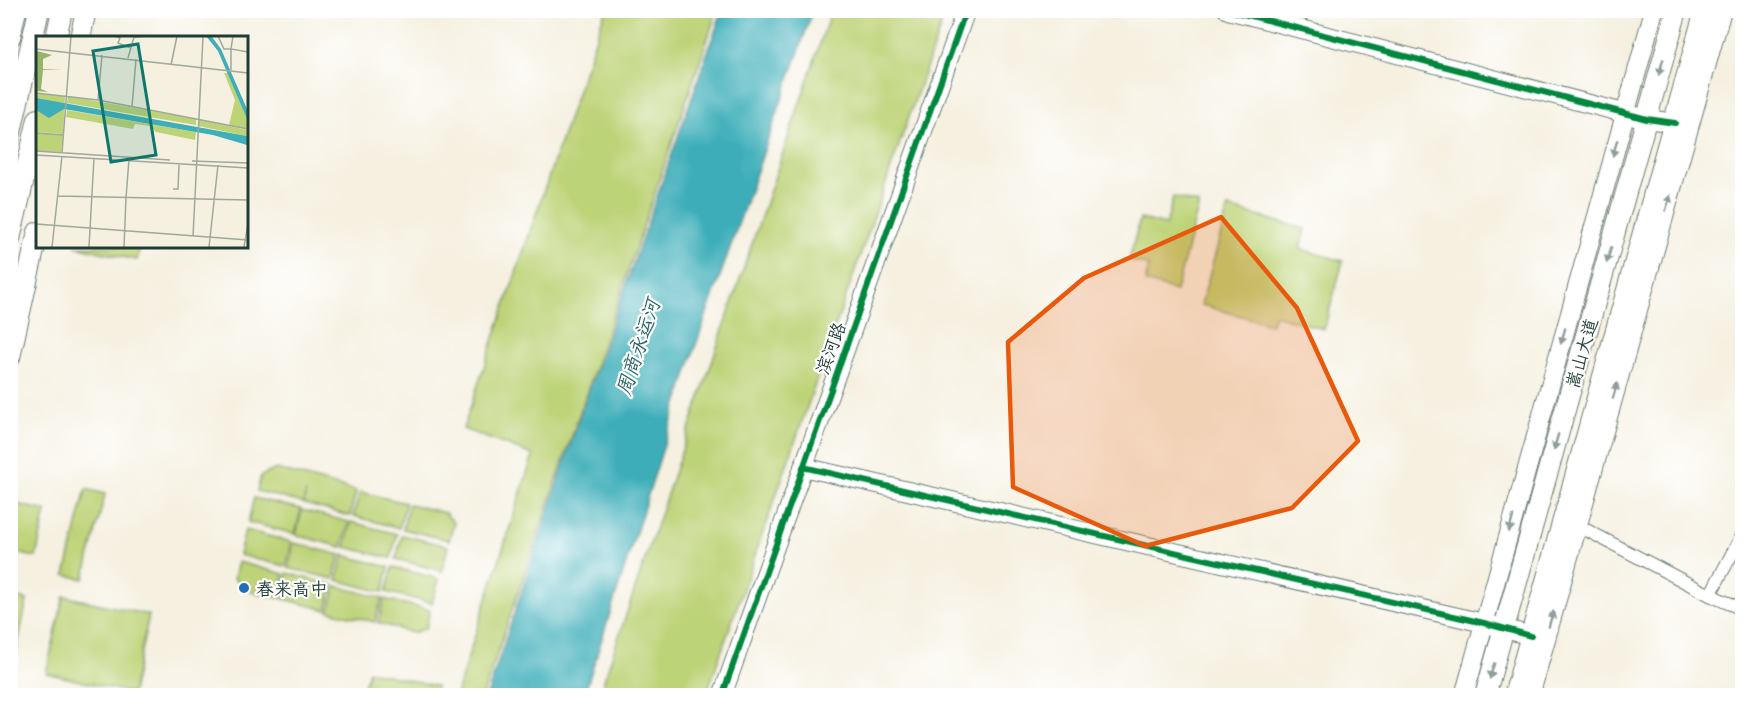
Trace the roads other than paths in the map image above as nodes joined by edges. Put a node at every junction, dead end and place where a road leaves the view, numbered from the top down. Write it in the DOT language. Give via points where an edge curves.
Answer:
graph roads {
  1 [pos="16,10"];
  2 [pos="39,10"];
  3 [pos="62,10"];
  4 [pos="86,10"];
  5 [pos="966,10"];
  6 [pos="1228,10"];
  7 [pos="1654,10"];
  8 [pos="1677,10"];
  9 [pos="1705,10"];
  10 [pos="1722,10"];
  11 [pos="56,36"];
  12 [pos="80,36"];
  13 [pos="10,37"];
  14 [pos="1625,113"];
  15 [pos="1647,119"];
  16 [pos="1675,123"];
  17 [pos="36,128"];
  18 [pos="10,136"];
  19 [pos="10,239"];
  20 [pos="36,241"];
  21 [pos="10,357"];
  22 [pos="803,467"];
  23 [pos="1570,522"];
  24 [pos="1743,536"];
  25 [pos="1710,595"];
  26 [pos="1743,609"];
  27 [pos="1484,623"];
  28 [pos="1504,628"];
  29 [pos="1531,636"];
  30 [pos="722,696"];
  31 [pos="1464,696"];
  32 [pos="1485,696"];
  33 [pos="1514,696"];
  34 [pos="1530,696"];
  1 -- 13 [label="main road"];
  2 -- 18 [label="main road"];
  3 -- 11 [label="main road"];
  4 -- 12 [label="main road"];
  5 -- 22 [label="street, 滨河路"];
  6 -- 14 [label="street"];
  7 -- 14 [label="street"];
  8 -- 15 [label="main road, 嵩山大道, one-way"];
  9 -- 16 [label="main road, 嵩山大道"];
  23 -- 10 [label="street, one-way"];
  14 -- 15 [label="street"];
  14 -- 27 [label="street, one-way"];
  15 -- 16 [label="street"];
  15 -- 28 [label="main road, 嵩山大道, one-way"];
  16 -- 23 [label="main road, 嵩山大道"];
  17 -- 19 [label="main road"];
  20 -- 21 [label="main road"];
  22 -- 27 [label="street"];
  22 -- 30 [label="street, 滨河路"];
  23 -- 25 [label="street"];
  23 -- 29 [label="main road, 嵩山大道"];
  34 -- 23 [label="street, one-way"];
  24 -- 25 [label="street"];
  25 -- 26 [label="street"];
  27 -- 28 [label="street"];
  27 -- 31 [label="street"];
  28 -- 29 [label="street"];
  28 -- 32 [label="main road, 嵩山大道, one-way"];
  29 -- 33 [label="main road, 嵩山大道"];
}
